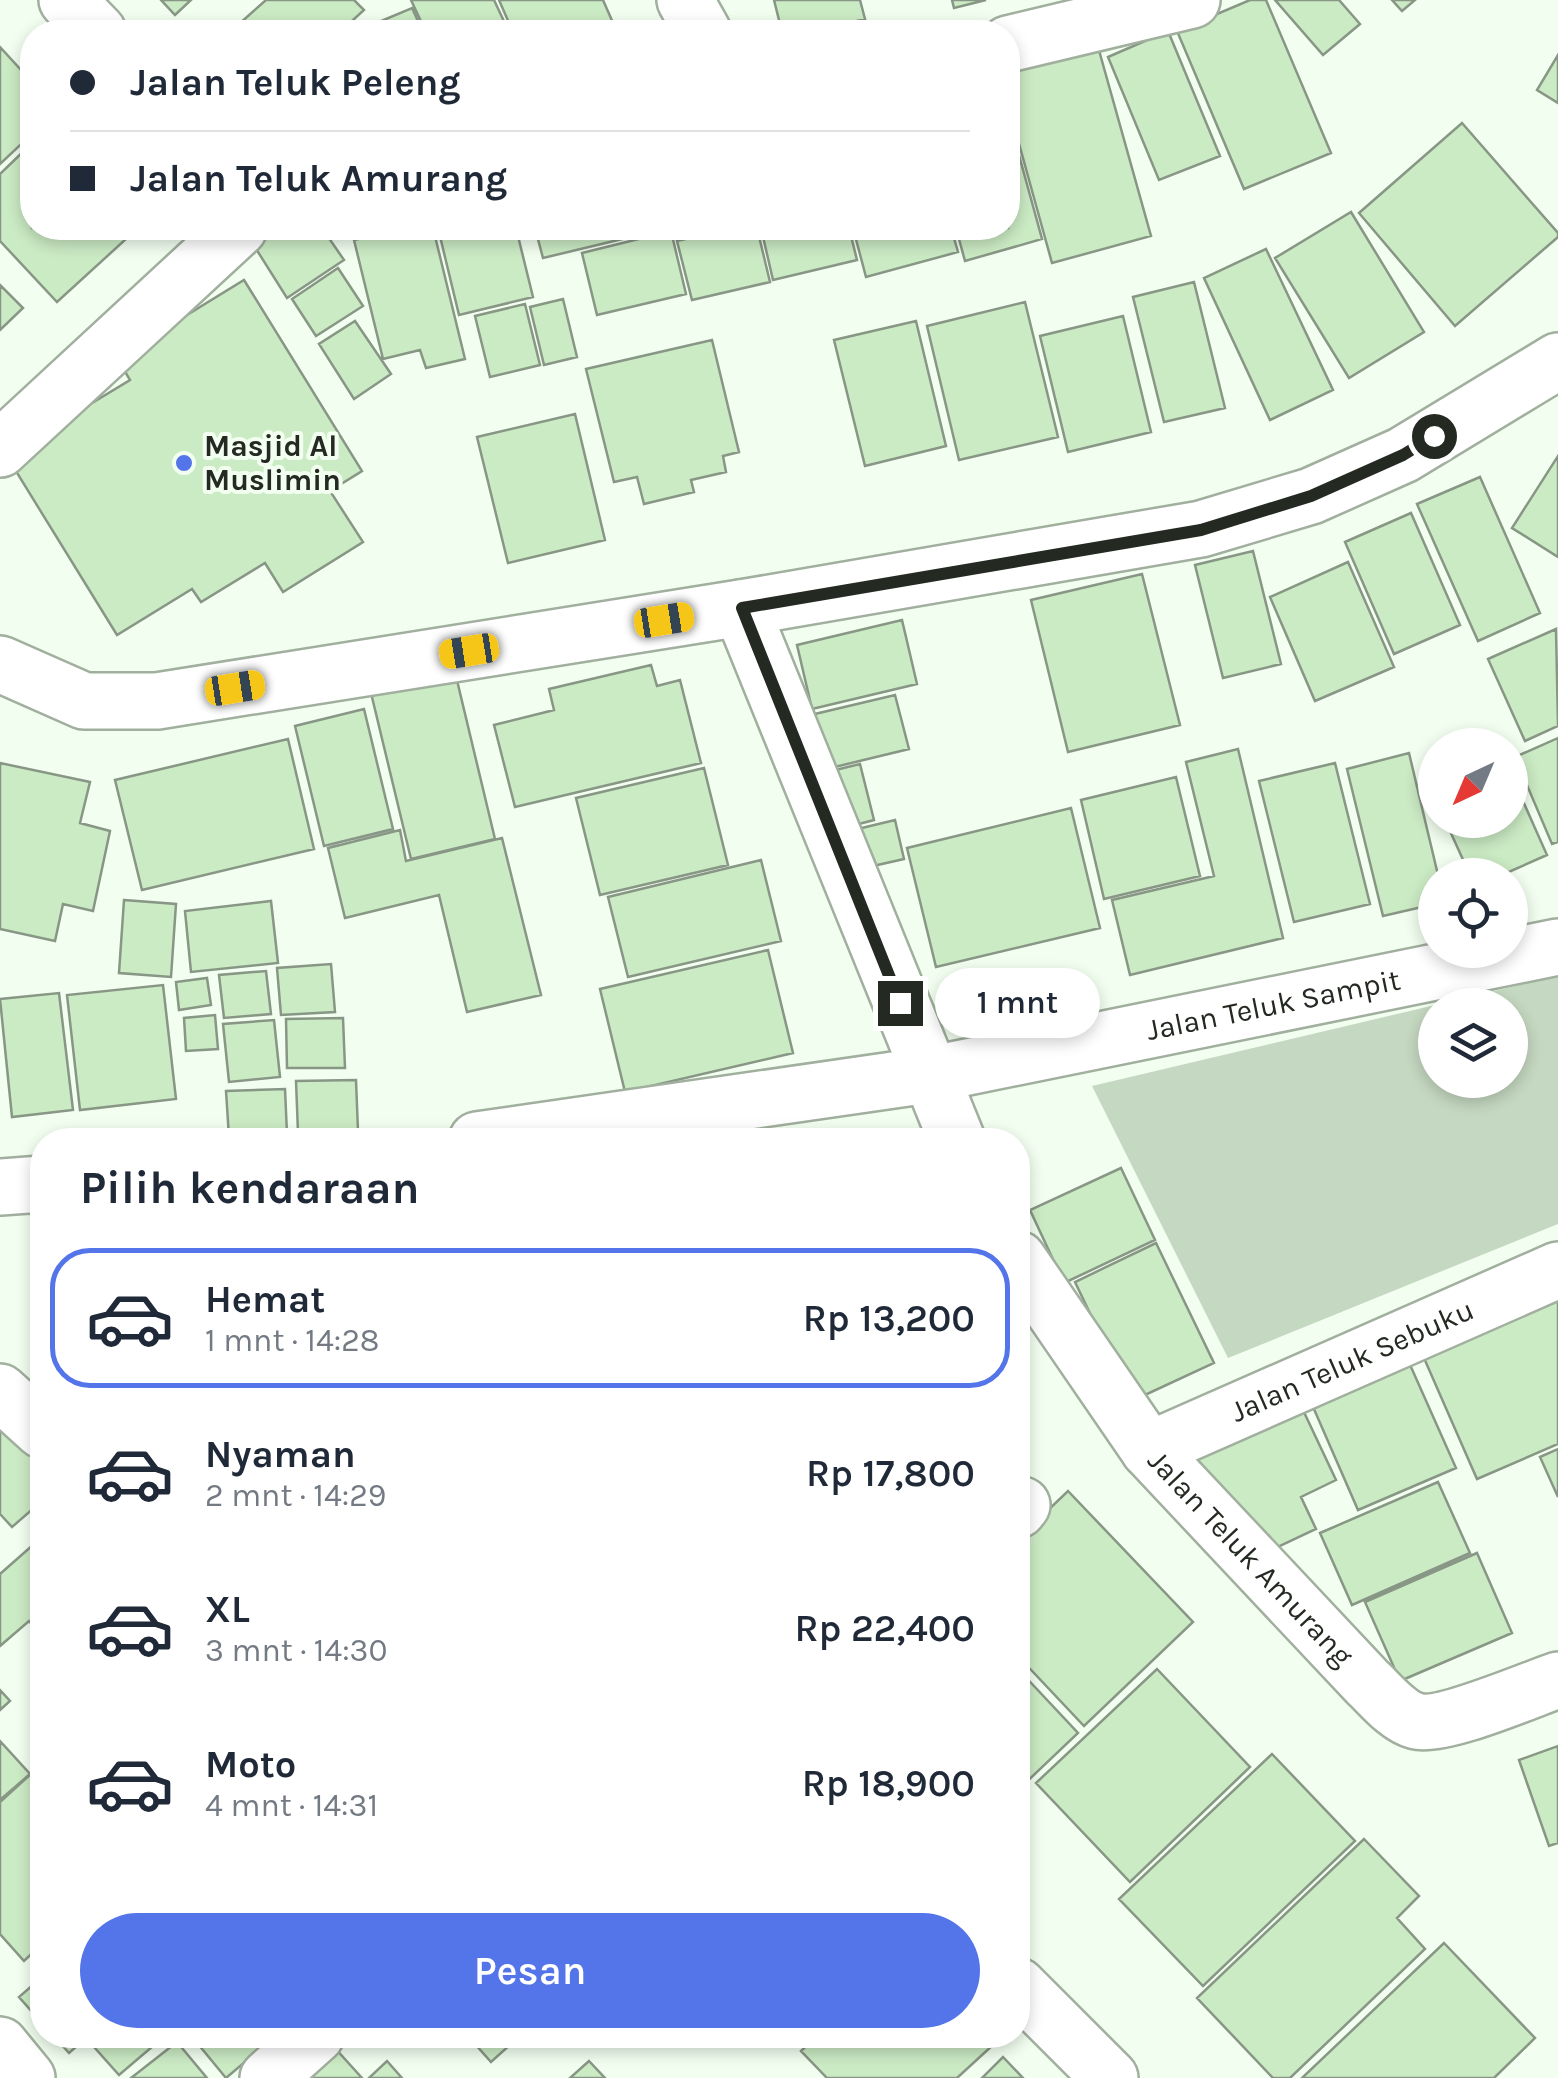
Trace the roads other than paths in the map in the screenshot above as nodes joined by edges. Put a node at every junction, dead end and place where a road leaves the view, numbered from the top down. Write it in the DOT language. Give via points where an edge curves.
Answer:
graph roads {
  1 [pos="66,0"];
  2 [pos="1192,0"];
  3 [pos="86,20"];
  4 [pos="1020,41"];
  5 [pos="226,240"];
  6 [pos="1558,361"];
  7 [pos="0,448"];
  8 [pos="742,608"];
  9 [pos="0,664"];
  10 [pos="1558,947"];
  11 [pos="928,1075"];
  12 [pos="560,1128"];
  13 [pos="952,1128"];
  14 [pos="30,1185"];
  15 [pos="0,1187"];
  16 [pos="1558,1270"];
  17 [pos="1030,1276"];
  18 [pos="0,1392"];
  19 [pos="30,1419"];
  20 [pos="1149,1450"];
  21 [pos="1558,1680"];
  22 [pos="1030,1998"];
  23 [pos="0,2046"];
  24 [pos="301,2048"];
  25 [pos="27,2078"];
  26 [pos="268,2078"];
  27 [pos="1110,2078"];
  1 -- 3 [label="street"];
  2 -- 4 [label="street"];
  5 -- 7 [label="street"];
  6 -- 8 [label="street" via="1403,455 1311,496 1201,530"];
  8 -- 9 [label="street" via="158,701 84,701"];
  8 -- 11 [label="street"];
  10 -- 11 [label="street, Jalan Teluk Sampit"];
  11 -- 12 [label="street, Jalan Teluk Sampit"];
  11 -- 13 [label="street"];
  14 -- 15 [label="street"];
  16 -- 20 [label="street, Jalan Teluk Sebuku"];
  17 -- 20 [label="street, Jalan Teluk Amurang"];
  18 -- 19 [label="street"];
  20 -- 21 [label="street, Jalan Teluk Amurang" via="1367,1682 1416,1721 1466,1713"];
  22 -- 27 [label="street"];
  23 -- 25 [label="street"];
  24 -- 26 [label="street"];
}
